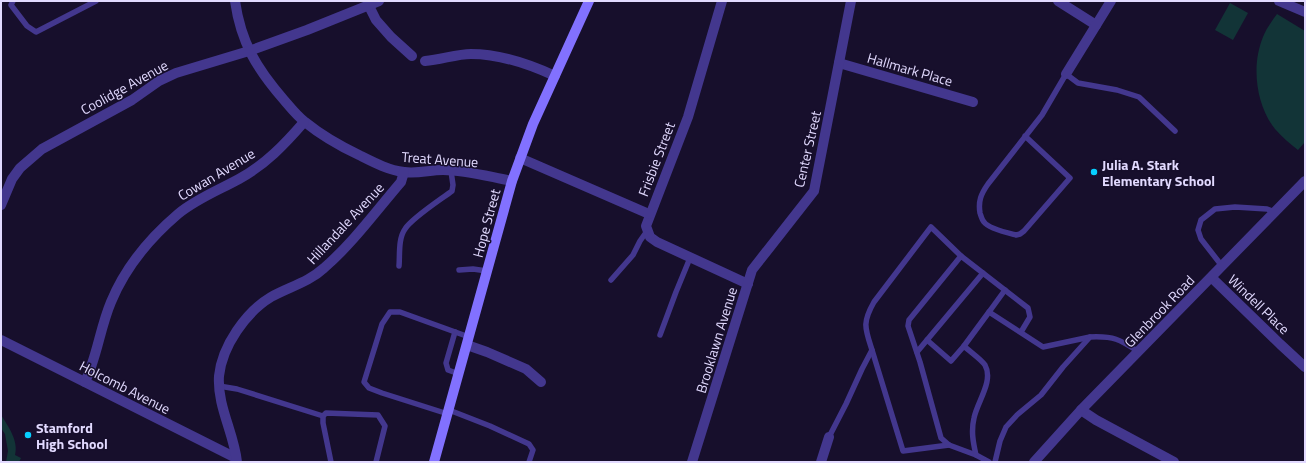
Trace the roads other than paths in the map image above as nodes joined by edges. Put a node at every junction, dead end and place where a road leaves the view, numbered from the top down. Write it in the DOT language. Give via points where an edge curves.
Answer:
graph roads {
  1 [pos="13,1"];
  2 [pos="96,1"];
  3 [pos="236,1"];
  4 [pos="379,1"];
  5 [pos="589,1"];
  6 [pos="722,1"];
  7 [pos="851,1"];
  8 [pos="1058,1"];
  9 [pos="1111,1"];
  10 [pos="1279,1"];
  11 [pos="369,6"];
  12 [pos="1305,12"];
  13 [pos="1096,25"];
  14 [pos="249,51"];
  15 [pos="412,56"];
  16 [pos="425,61"];
  17 [pos="839,63"];
  18 [pos="1066,74"];
  19 [pos="555,76"];
  20 [pos="973,102"];
  21 [pos="304,122"];
  22 [pos="1176,131"];
  23 [pos="1026,136"];
  24 [pos="520,158"];
  25 [pos="451,171"];
  26 [pos="404,172"];
  27 [pos="1305,180"];
  28 [pos="512,181"];
  29 [pos="1,204"];
  30 [pos="1275,212"];
  31 [pos="650,214"];
  32 [pos="647,232"];
  33 [pos="961,256"];
  34 [pos="690,258"];
  35 [pos="399,266"];
  36 [pos="1222,266"];
  37 [pos="459,270"];
  38 [pos="487,272"];
  39 [pos="983,273"];
  40 [pos="1212,278"];
  41 [pos="611,280"];
  42 [pos="748,284"];
  43 [pos="1005,290"];
  44 [pos="990,312"];
  45 [pos="455,332"];
  46 [pos="1021,332"];
  47 [pos="660,335"];
  48 [pos="1090,337"];
  49 [pos="1,340"];
  50 [pos="926,340"];
  51 [pos="468,341"];
  52 [pos="964,346"];
  53 [pos="872,350"];
  54 [pos="917,352"];
  55 [pos="1139,352"];
  56 [pos="1305,367"];
  57 [pos="459,374"];
  58 [pos="85,382"];
  59 [pos="541,382"];
  60 [pos="219,386"];
  61 [pos="1081,410"];
  62 [pos="449,412"];
  63 [pos="323,416"];
  64 [pos="829,437"];
  65 [pos="949,445"];
  66 [pos="976,455"];
  67 [pos="236,460"];
  68 [pos="331,462"];
  69 [pos="376,462"];
  70 [pos="434,462"];
  71 [pos="529,462"];
  72 [pos="692,462"];
  73 [pos="821,462"];
  74 [pos="989,462"];
  75 [pos="995,462"];
  76 [pos="1034,462"];
  77 [pos="1174,462"];
  1 -- 2 [label="lane" via="12,5 27,26 36,32"];
  3 -- 14 [label="street, Treat Avenue"];
  4 -- 11 [label="street, Coolidge Avenue"];
  5 -- 19 [label="main road, Hope Street"];
  6 -- 31 [label="street, Frisbie Street" via="688,117"];
  7 -- 17 [label="street, Center Street"];
  8 -- 13 [label="street"];
  9 -- 13 [label="street"];
  10 -- 12 [label="street"];
  11 -- 14 [label="street, Coolidge Avenue"];
  11 -- 15 [label="street" via="376,20 391,38"];
  13 -- 18 [label="street"];
  14 -- 21 [label="street, Treat Avenue" via="271,85"];
  14 -- 29 [label="street, Coolidge Avenue" via="176,73 125,104 52,142 20,168"];
  16 -- 19 [label="street" via="471,54 492,55"];
  17 -- 20 [label="street, Hallmark Place"];
  17 -- 42 [label="street, Center Street" via="814,191 752,270"];
  18 -- 22 [label="lane" via="1078,83 1139,97"];
  18 -- 23 [label="lane" via="1042,115"];
  19 -- 24 [label="main road, Hope Street"];
  21 -- 26 [label="street, Treat Avenue" via="344,148 380,166"];
  21 -- 58 [label="street, Cowan Avenue" via="291,138 257,167 180,212 130,266 111,302"];
  23 -- 23 [label="lane" via="980,196 979,203 984,223 1016,235 1020,234 1070,178"];
  24 -- 28 [label="main road, Hope Street"];
  24 -- 31 [label="street, Frisbie Street"];
  25 -- 26 [label="street, Treat Avenue"];
  25 -- 28 [label="street, Treat Avenue"];
  25 -- 35 [label="lane" via="452,191 404,229"];
  26 -- 60 [label="street, Hillandale Avenue" via="401,182 324,269 271,297 245,319 226,350 219,375"];
  27 -- 30 [label="street, Glenbrook Road"];
  28 -- 38 [label="main road, Hope Street"];
  30 -- 36 [label="street, Glenbrook Road"];
  30 -- 36 [label="lane" via="1267,209 1215,209 1201,220 1198,230 1201,240"];
  31 -- 32 [label="street"];
  32 -- 34 [label="street, Brooklawn Avenue" via="651,239"];
  32 -- 41 [label="lane" via="633,255"];
  33 -- 39 [label="lane"];
  33 -- 53 [label="lane" via="931,227 866,315 866,330"];
  33 -- 54 [label="lane" via="909,320 908,326"];
  34 -- 42 [label="street, Brooklawn Avenue"];
  34 -- 47 [label="lane"];
  36 -- 40 [label="street, Glenbrook Road"];
  37 -- 38 [label="lane"];
  38 -- 51 [label="main road, Hope Street"];
  39 -- 43 [label="lane"];
  39 -- 50 [label="lane"];
  40 -- 55 [label="street, Glenbrook Road"];
  40 -- 56 [label="street, Windell Place"];
  42 -- 72 [label="street, Brooklawn Avenue"];
  43 -- 44 [label="lane"];
  43 -- 46 [label="lane" via="1028,308 1030,317"];
  44 -- 46 [label="lane"];
  44 -- 52 [label="lane"];
  45 -- 51 [label="lane"];
  45 -- 57 [label="lane" via="446,363 448,370"];
  45 -- 62 [label="lane" via="400,312 390,312 382,324 364,382 369,388 382,393"];
  46 -- 48 [label="lane" via="1043,347"];
  48 -- 55 [label="lane" via="1106,336 1121,340"];
  48 -- 75 [label="lane" via="1041,395 1006,427"];
  49 -- 58 [label="street, Holcomb Avenue"];
  50 -- 52 [label="lane" via="951,361"];
  50 -- 54 [label="lane"];
  51 -- 57 [label="main road, Hope Street"];
  51 -- 59 [label="street" via="526,369"];
  52 -- 66 [label="lane" via="985,365 988,375 987,385 973,420 972,438"];
  53 -- 64 [label="lane"];
  53 -- 65 [label="lane" via="903,452"];
  54 -- 65 [label="lane" via="941,438"];
  55 -- 61 [label="street, Glenbrook Road"];
  57 -- 62 [label="main road, Hope Street"];
  58 -- 67 [label="street, Holcomb Avenue"];
  60 -- 63 [label="lane" via="237,389"];
  60 -- 67 [label="street, Hillandale Avenue"];
  61 -- 76 [label="street, Glenbrook Road"];
  61 -- 77 [label="street"];
  62 -- 70 [label="main road, Hope Street"];
  62 -- 71 [label="lane" via="490,426 529,444 533,450"];
  63 -- 68 [label="lane"];
  63 -- 69 [label="lane" via="326,413 378,415 384,426"];
  64 -- 73 [label="street"];
  65 -- 66 [label="lane"];
  66 -- 74 [label="lane"];
}
